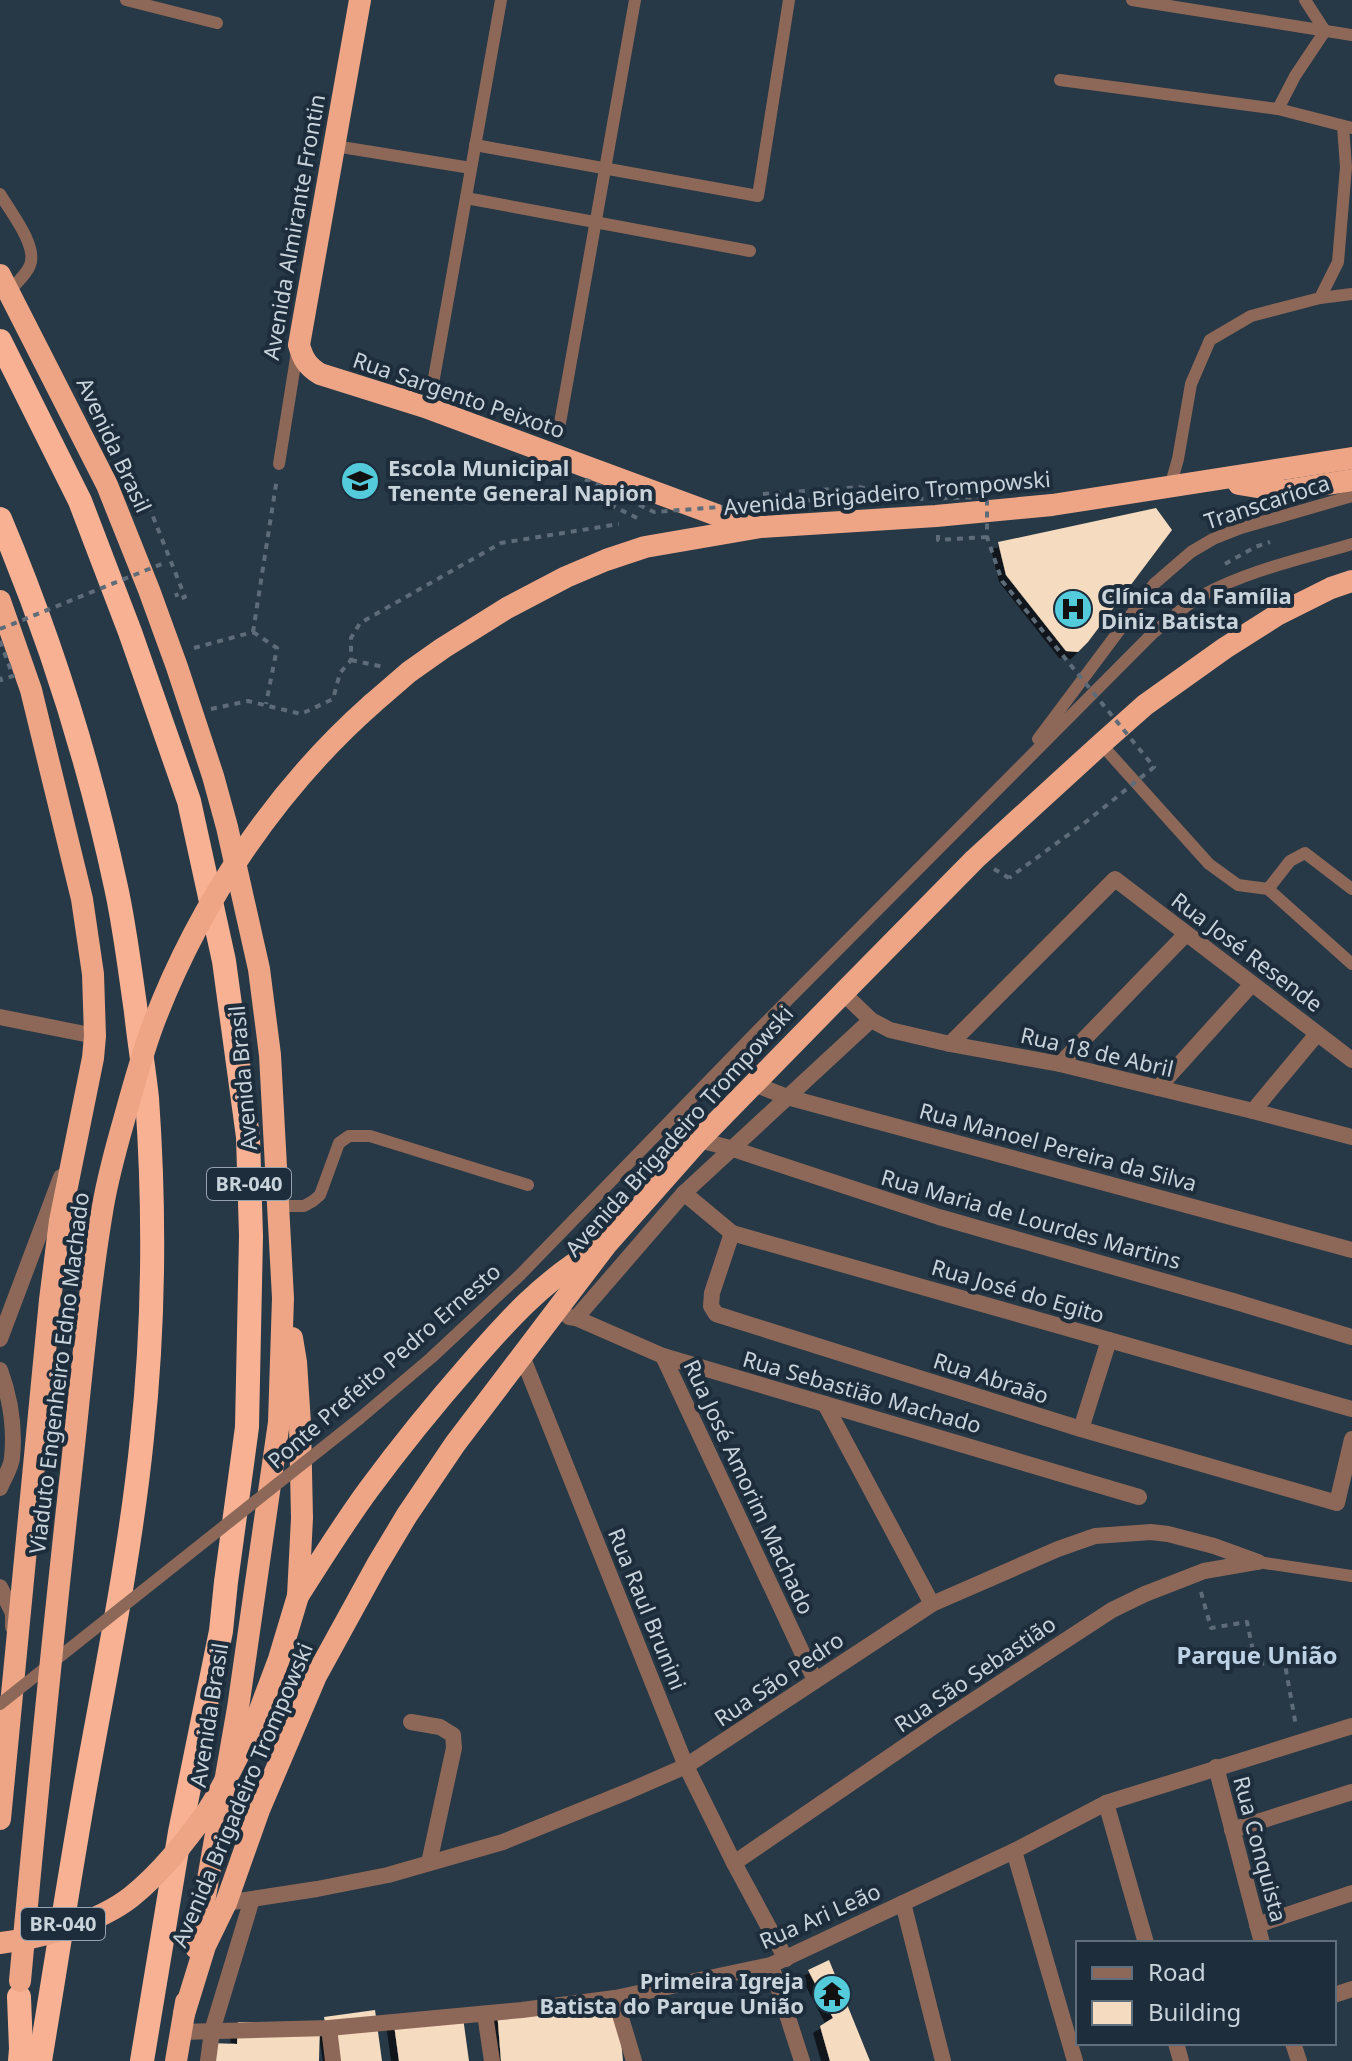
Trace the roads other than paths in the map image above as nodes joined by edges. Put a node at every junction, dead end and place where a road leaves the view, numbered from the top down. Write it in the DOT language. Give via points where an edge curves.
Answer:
graph roads {
  1 [pos="126,0"];
  2 [pos="360,0"];
  3 [pos="501,0"];
  4 [pos="635,0"];
  5 [pos="789,0"];
  6 [pos="1132,0"];
  7 [pos="1305,0"];
  8 [pos="217,23"];
  9 [pos="1325,31"];
  10 [pos="1352,35"];
  11 [pos="1060,80"];
  12 [pos="1278,109"];
  13 [pos="1348,127"];
  14 [pos="475,145"];
  15 [pos="335,146"];
  16 [pos="471,168"];
  17 [pos="605,168"];
  18 [pos="0,194"];
  19 [pos="466,198"];
  20 [pos="596,222"];
  21 [pos="750,251"];
  22 [pos="5,283"];
  23 [pos="1352,294"];
  24 [pos="1320,298"];
  25 [pos="0,341"];
  26 [pos="299,345"];
  27 [pos="434,378"];
  28 [pos="560,423"];
  29 [pos="1352,458"];
  30 [pos="279,464"];
  31 [pos="1216,480"];
  32 [pos="1352,480"];
  33 [pos="1170,487"];
  34 [pos="1352,496"];
  35 [pos="0,519"];
  36 [pos="752,528"];
  37 [pos="1352,544"];
  38 [pos="1352,581"];
  39 [pos="0,601"];
  40 [pos="372,704"];
  41 [pos="1101,744"];
  42 [pos="1014,770"];
  43 [pos="1268,889"];
  44 [pos="1352,889"];
  45 [pos="1186,934"];
  46 [pos="1352,964"];
  47 [pos="1252,984"];
  48 [pos="843,993"];
  49 [pos="0,1017"];
  50 [pos="871,1020"];
  51 [pos="764,1024"];
  52 [pos="1317,1034"];
  53 [pos="95,1036"];
  54 [pos="950,1044"];
  55 [pos="1352,1060"];
  56 [pos="1060,1064"];
  57 [pos="754,1084"];
  58 [pos="1158,1088"];
  59 [pos="787,1097"];
  60 [pos="1253,1111"];
  61 [pos="77,1134"];
  62 [pos="1352,1137"];
  63 [pos="699,1140"];
  64 [pos="730,1148"];
  65 [pos="528,1185"];
  66 [pos="684,1193"];
  67 [pos="279,1206"];
  68 [pos="732,1233"];
  69 [pos="606,1245"];
  70 [pos="1352,1250"];
  71 [pos="283,1298"];
  72 [pos="552,1315"];
  73 [pos="576,1318"];
  74 [pos="1352,1337"];
  75 [pos="0,1339"];
  76 [pos="1109,1340"];
  77 [pos="522,1356"];
  78 [pos="663,1356"];
  79 [pos="0,1370"];
  80 [pos="825,1404"];
  81 [pos="1352,1409"];
  82 [pos="0,1421"];
  83 [pos="1081,1429"];
  84 [pos="1352,1439"];
  85 [pos="12,1449"];
  86 [pos="0,1488"];
  87 [pos="1139,1497"];
  88 [pos="1258,1562"];
  89 [pos="1352,1576"];
  90 [pos="0,1587"];
  91 [pos="298,1596"];
  92 [pos="932,1604"];
  93 [pos="14,1678"];
  94 [pos="815,1680"];
  95 [pos="0,1704"];
  96 [pos="411,1722"];
  97 [pos="1352,1726"];
  98 [pos="686,1766"];
  99 [pos="1216,1767"];
  100 [pos="1352,1792"];
  101 [pos="1106,1803"];
  102 [pos="0,1819"];
  103 [pos="1232,1830"];
  104 [pos="1014,1851"];
  105 [pos="429,1863"];
  106 [pos="734,1863"];
  107 [pos="1352,1893"];
  108 [pos="252,1899"];
  109 [pos="226,1903"];
  110 [pos="903,1903"];
  111 [pos="1257,1925"];
  112 [pos="1145,1941"];
  113 [pos="1261,1941"];
  114 [pos="0,1943"];
  115 [pos="779,1962"];
  116 [pos="19,1989"];
  117 [pos="615,1998"];
  118 [pos="485,2014"];
  119 [pos="182,2023"];
  120 [pos="329,2028"];
  121 [pos="212,2031"];
  122 [pos="8,2061"];
  123 [pos="20,2061"];
  124 [pos="40,2061"];
  125 [pos="142,2061"];
  126 [pos="176,2061"];
  127 [pos="208,2061"];
  128 [pos="333,2061"];
  129 [pos="492,2061"];
  130 [pos="634,2061"];
  131 [pos="802,2061"];
  132 [pos="943,2061"];
  133 [pos="1075,2061"];
  1 -- 8 [label="lane"];
  2 -- 15 [label="highway, Avenida Almirante Frontin"];
  3 -- 14 [label="lane"];
  4 -- 17 [label="lane"];
  5 -- 17 [label="lane" via="758,196"];
  6 -- 9 [label="lane"];
  7 -- 9 [label="lane"];
  9 -- 10 [label="lane"];
  9 -- 12 [label="lane"];
  11 -- 12 [label="lane"];
  12 -- 13 [label="lane"];
  13 -- 24 [label="lane" via="1338,262"];
  14 -- 16 [label="lane"];
  14 -- 17 [label="lane"];
  15 -- 16 [label="lane"];
  15 -- 26 [label="highway, Avenida Almirante Frontin"];
  16 -- 19 [label="lane"];
  17 -- 20 [label="lane"];
  18 -- 22 [label="lane" via="32,254 30,266"];
  19 -- 20 [label="lane"];
  19 -- 27 [label="lane"];
  20 -- 21 [label="lane"];
  20 -- 28 [label="lane"];
  22 -- 67 [label="highway, Avenida Brasil" via="107,485 213,776 259,969"];
  23 -- 24 [label="lane"];
  24 -- 33 [label="lane" via="1251,316 1210,340 1191,384"];
  25 -- 125 [label="highway, Avenida Brasil / BR-040" via="80,501 189,801 224,961 248,1137 247,1427 221,1631 180,1832"];
  26 -- 30 [label="lane, Avenida Almirante Frontin"];
  26 -- 36 [label="highway, Rua Sargento Peixoto" via="303,359 320,374 425,407"];
  29 -- 31 [label="highway, Avenida Brigadeiro Trompowski"];
  31 -- 32 [label="highway" via="1283,491"];
  31 -- 33 [label="highway, Avenida Brigadeiro Trompowski"];
  33 -- 36 [label="highway, Avenida Brigadeiro Trompowski" via="1052,505"];
  34 -- 42 [label="lane, Transcarioca" via="1213,539 1172,567"];
  35 -- 124 [label="highway, BR-040" via="79,738 117,891 146,1095 150,1163 151,1289 142,1438 122,1589"];
  36 -- 40 [label="highway, Avenida Brigadeiro Trompowski" via="645,547 566,577 443,648"];
  37 -- 42 [label="lane, Transcarioca" via="1247,576 1200,597 1153,633"];
  38 -- 41 [label="highway, Avenida Brigadeiro Trompowski" via="1277,615 1225,648"];
  39 -- 53 [label="highway" via="31,690 82,899"];
  40 -- 116 [label="highway, Viaduto Engenheiro Edno Machado, bridge" via="290,789 219,891 154,1022 125,1117 103,1203 92,1282"];
  41 -- 43 [label="lane" via="1209,864 1238,885"];
  41 -- 48 [label="highway, Avenida Brigadeiro Trompowski" via="975,859"];
  42 -- 51 [label="lane, Transcarioca"];
  43 -- 44 [label="lane" via="1290,861 1305,853"];
  43 -- 46 [label="lane"];
  45 -- 47 [label="street, Rua José Resende"];
  45 -- 54 [label="street, Rua José Resende" via="1115,879"];
  45 -- 56 [label="street"];
  47 -- 52 [label="street, Rua José Resende"];
  47 -- 58 [label="street"];
  48 -- 50 [label="street, Rua 18 de Abril"];
  48 -- 57 [label="highway, Avenida Brigadeiro Trompowski"];
  49 -- 53 [label="street"];
  50 -- 54 [label="street, Rua 18 de Abril" via="890,1030"];
  50 -- 59 [label="street"];
  51 -- 95 [label="lane, Ponte Prefeito Pedro Ernesto, bridge" via="520,1275 431,1358"];
  52 -- 55 [label="street, Rua José Resende"];
  52 -- 60 [label="street"];
  53 -- 61 [label="highway"];
  54 -- 56 [label="street, Rua 18 de Abril"];
  56 -- 58 [label="street, Rua 18 de Abril"];
  57 -- 59 [label="street, Rua Manoel Pereira da Silva"];
  57 -- 63 [label="highway, Avenida Brigadeiro Trompowski"];
  58 -- 60 [label="street, Rua 18 de Abril"];
  59 -- 64 [label="street"];
  59 -- 70 [label="street, Rua Manoel Pereira da Silva"];
  60 -- 62 [label="street, Rua 18 de Abril"];
  61 -- 75 [label="street"];
  61 -- 93 [label="highway" via="52,1284"];
  63 -- 64 [label="street, Rua Maria de Lourdes Martins"];
  63 -- 69 [label="highway, Avenida Brigadeiro Trompowski"];
  64 -- 66 [label="street"];
  64 -- 74 [label="street, Rua Maria de Lourdes Martins" via="939,1217"];
  65 -- 67 [label="lane" via="370,1136 349,1136 339,1143 320,1195 304,1206"];
  66 -- 68 [label="street, Rua José do Egito"];
  66 -- 73 [label="street"];
  67 -- 71 [label="highway, Avenida Brasil"];
  68 -- 76 [label="street, Rua José do Egito"];
  68 -- 83 [label="street, Rua Abraão" via="712,1293 716,1314"];
  69 -- 72 [label="highway, Avenida Brigadeiro Trompowski"];
  69 -- 91 [label="highway" via="535,1293 496,1334 368,1490"];
  71 -- 91 [label="highway" via="296,1362 300,1424"];
  71 -- 119 [label="highway, Avenida Brasil" via="279,1422 238,1708"];
  72 -- 73 [label="street, Rua Sebastião Machado"];
  72 -- 77 [label="highway, Avenida Brigadeiro Trompowski"];
  73 -- 78 [label="street, Rua Sebastião Machado"];
  76 -- 81 [label="street, Rua José do Egito"];
  76 -- 83 [label="street"];
  77 -- 98 [label="street, Rua Raul Brunini"];
  77 -- 109 [label="highway, Avenida Brigadeiro Trompowski" via="407,1515 316,1676"];
  78 -- 80 [label="street, Rua Sebastião Machado"];
  78 -- 94 [label="street, Rua José Amorim Machado"];
  79 -- 85 [label="street" via="10,1403"];
  80 -- 87 [label="street, Rua Sebastião Machado"];
  80 -- 92 [label="street"];
  82 -- 85 [label="street"];
  83 -- 84 [label="street, Rua Abraão" via="1337,1503"];
  85 -- 86 [label="street"];
  88 -- 89 [label="lane, Rua São Pedro"];
  88 -- 92 [label="street, Rua São Pedro" via="1168,1534 1095,1536"];
  88 -- 106 [label="street, Rua São Sebastião" via="1196,1574 1112,1610"];
  90 -- 93 [label="street" via="13,1613"];
  91 -- 114 [label="highway, bridge" via="255,1723 210,1808 166,1865 129,1899 92,1919 35,1939"];
  92 -- 94 [label="street, Rua São Pedro"];
  93 -- 102 [label="highway"];
  94 -- 98 [label="street, Rua São Pedro"];
  96 -- 105 [label="street" via="453,1735"];
  97 -- 99 [label="street, Rua Ari Leão"];
  98 -- 105 [label="street, Rua São Pedro" via="503,1842"];
  98 -- 106 [label="street, Rua Raul Brunini"];
  99 -- 101 [label="street, Rua Ari Leão"];
  99 -- 103 [label="street, Rua Conquista"];
  100 -- 103 [label="street"];
  101 -- 104 [label="street, Rua Ari Leão"];
  101 -- 112 [label="street"];
  103 -- 111 [label="street, Rua Conquista"];
  104 -- 110 [label="street, Rua Ari Leão"];
  104 -- 133 [label="street"];
  105 -- 108 [label="street, Rua São Pedro"];
  106 -- 115 [label="street, Rua Raul Brunini"];
  107 -- 111 [label="street"];
  108 -- 109 [label="street, Rua São Pedro"];
  108 -- 121 [label="street"];
  109 -- 119 [label="highway, Avenida Brigadeiro Trompowski" via="205,1946"];
  110 -- 115 [label="street, Rua Ari Leão"];
  110 -- 132 [label="street"];
  111 -- 113 [label="street, Rua Conquista"];
  115 -- 117 [label="street, Rua Ari Leão"];
  115 -- 131 [label="street, Rua Raul Brunini"];
  116 -- 122 [label="highway, Viaduto Engenheiro Edno Machado"];
  116 -- 123 [label="highway"];
  117 -- 118 [label="street, Rua Ari Leão"];
  117 -- 130 [label="street"];
  118 -- 120 [label="street, Rua Ari Leão"];
  118 -- 129 [label="street"];
  119 -- 121 [label="street, Rua Ari Leão"];
  119 -- 126 [label="highway, Avenida Brasil"];
  120 -- 121 [label="street, Rua Ari Leão"];
  120 -- 128 [label="street"];
  121 -- 127 [label="street"];
}
